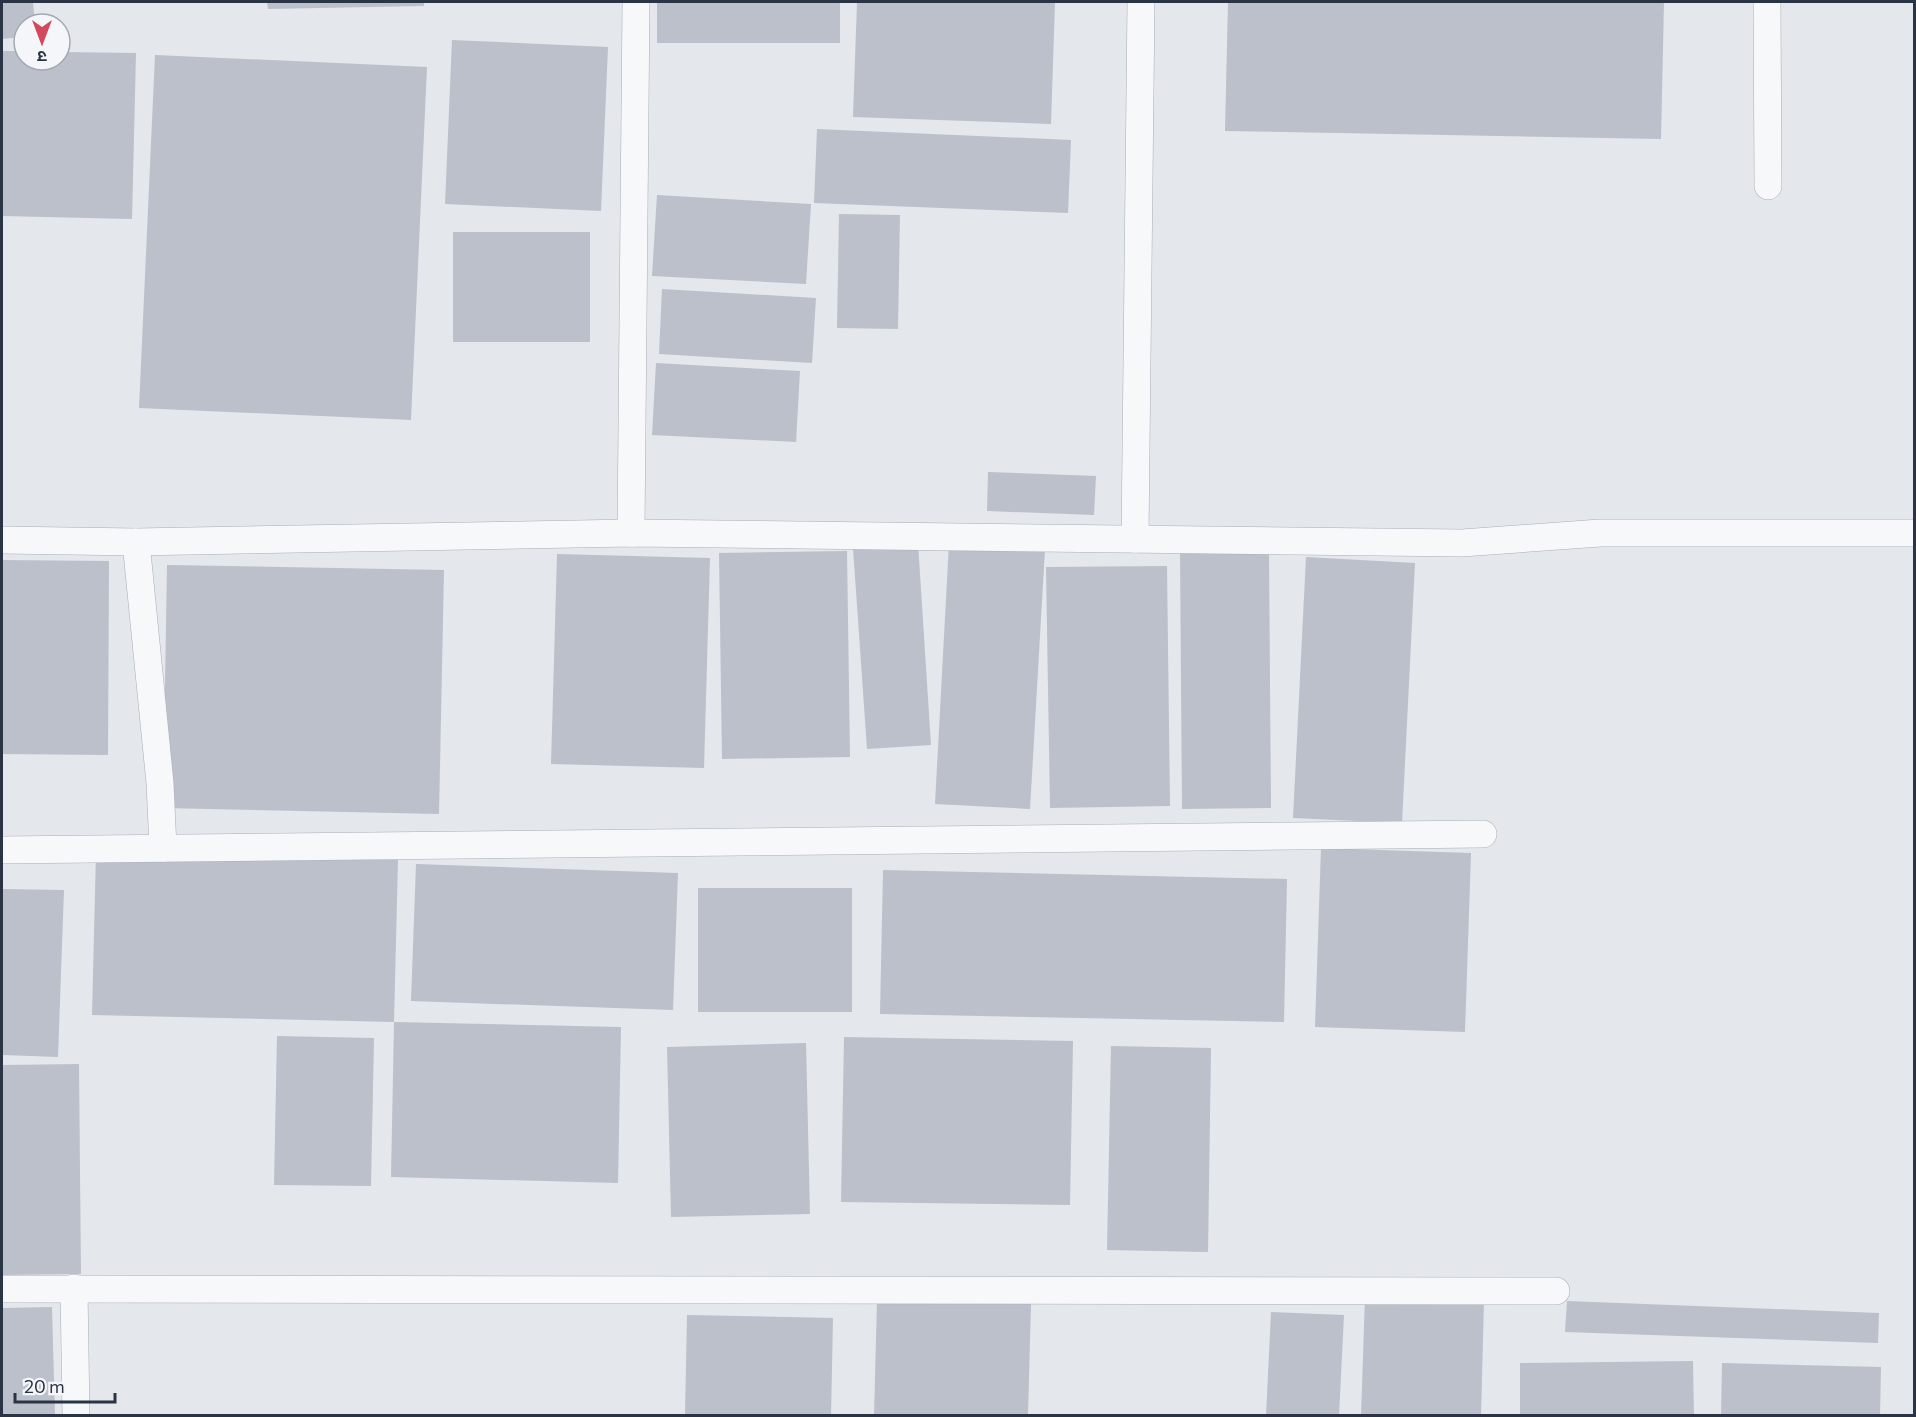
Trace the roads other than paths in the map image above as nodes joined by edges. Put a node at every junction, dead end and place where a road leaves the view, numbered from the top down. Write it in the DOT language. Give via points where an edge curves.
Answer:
graph roads {
  1 [pos="636,2"];
  2 [pos="1141,2"];
  3 [pos="1767,2"];
  4 [pos="1768,186"];
  5 [pos="631,533"];
  6 [pos="1914,533"];
  7 [pos="1136,539"];
  8 [pos="2,540"];
  9 [pos="136,542"];
  10 [pos="1483,834"];
  11 [pos="163,848"];
  12 [pos="2,850"];
  13 [pos="74,1288"];
  14 [pos="2,1289"];
  15 [pos="1556,1291"];
  16 [pos="75,1416"];
  1 -- 5 [label="street"];
  2 -- 7 [label="street"];
  3 -- 4 [label="street"];
  5 -- 7 [label="street"];
  5 -- 9 [label="street"];
  6 -- 7 [label="street" via="1600,533 1462,543"];
  8 -- 9 [label="street"];
  9 -- 11 [label="street"];
  10 -- 11 [label="street"];
  11 -- 12 [label="street"];
  13 -- 14 [label="street"];
  13 -- 15 [label="street"];
  13 -- 16 [label="street"];
}
